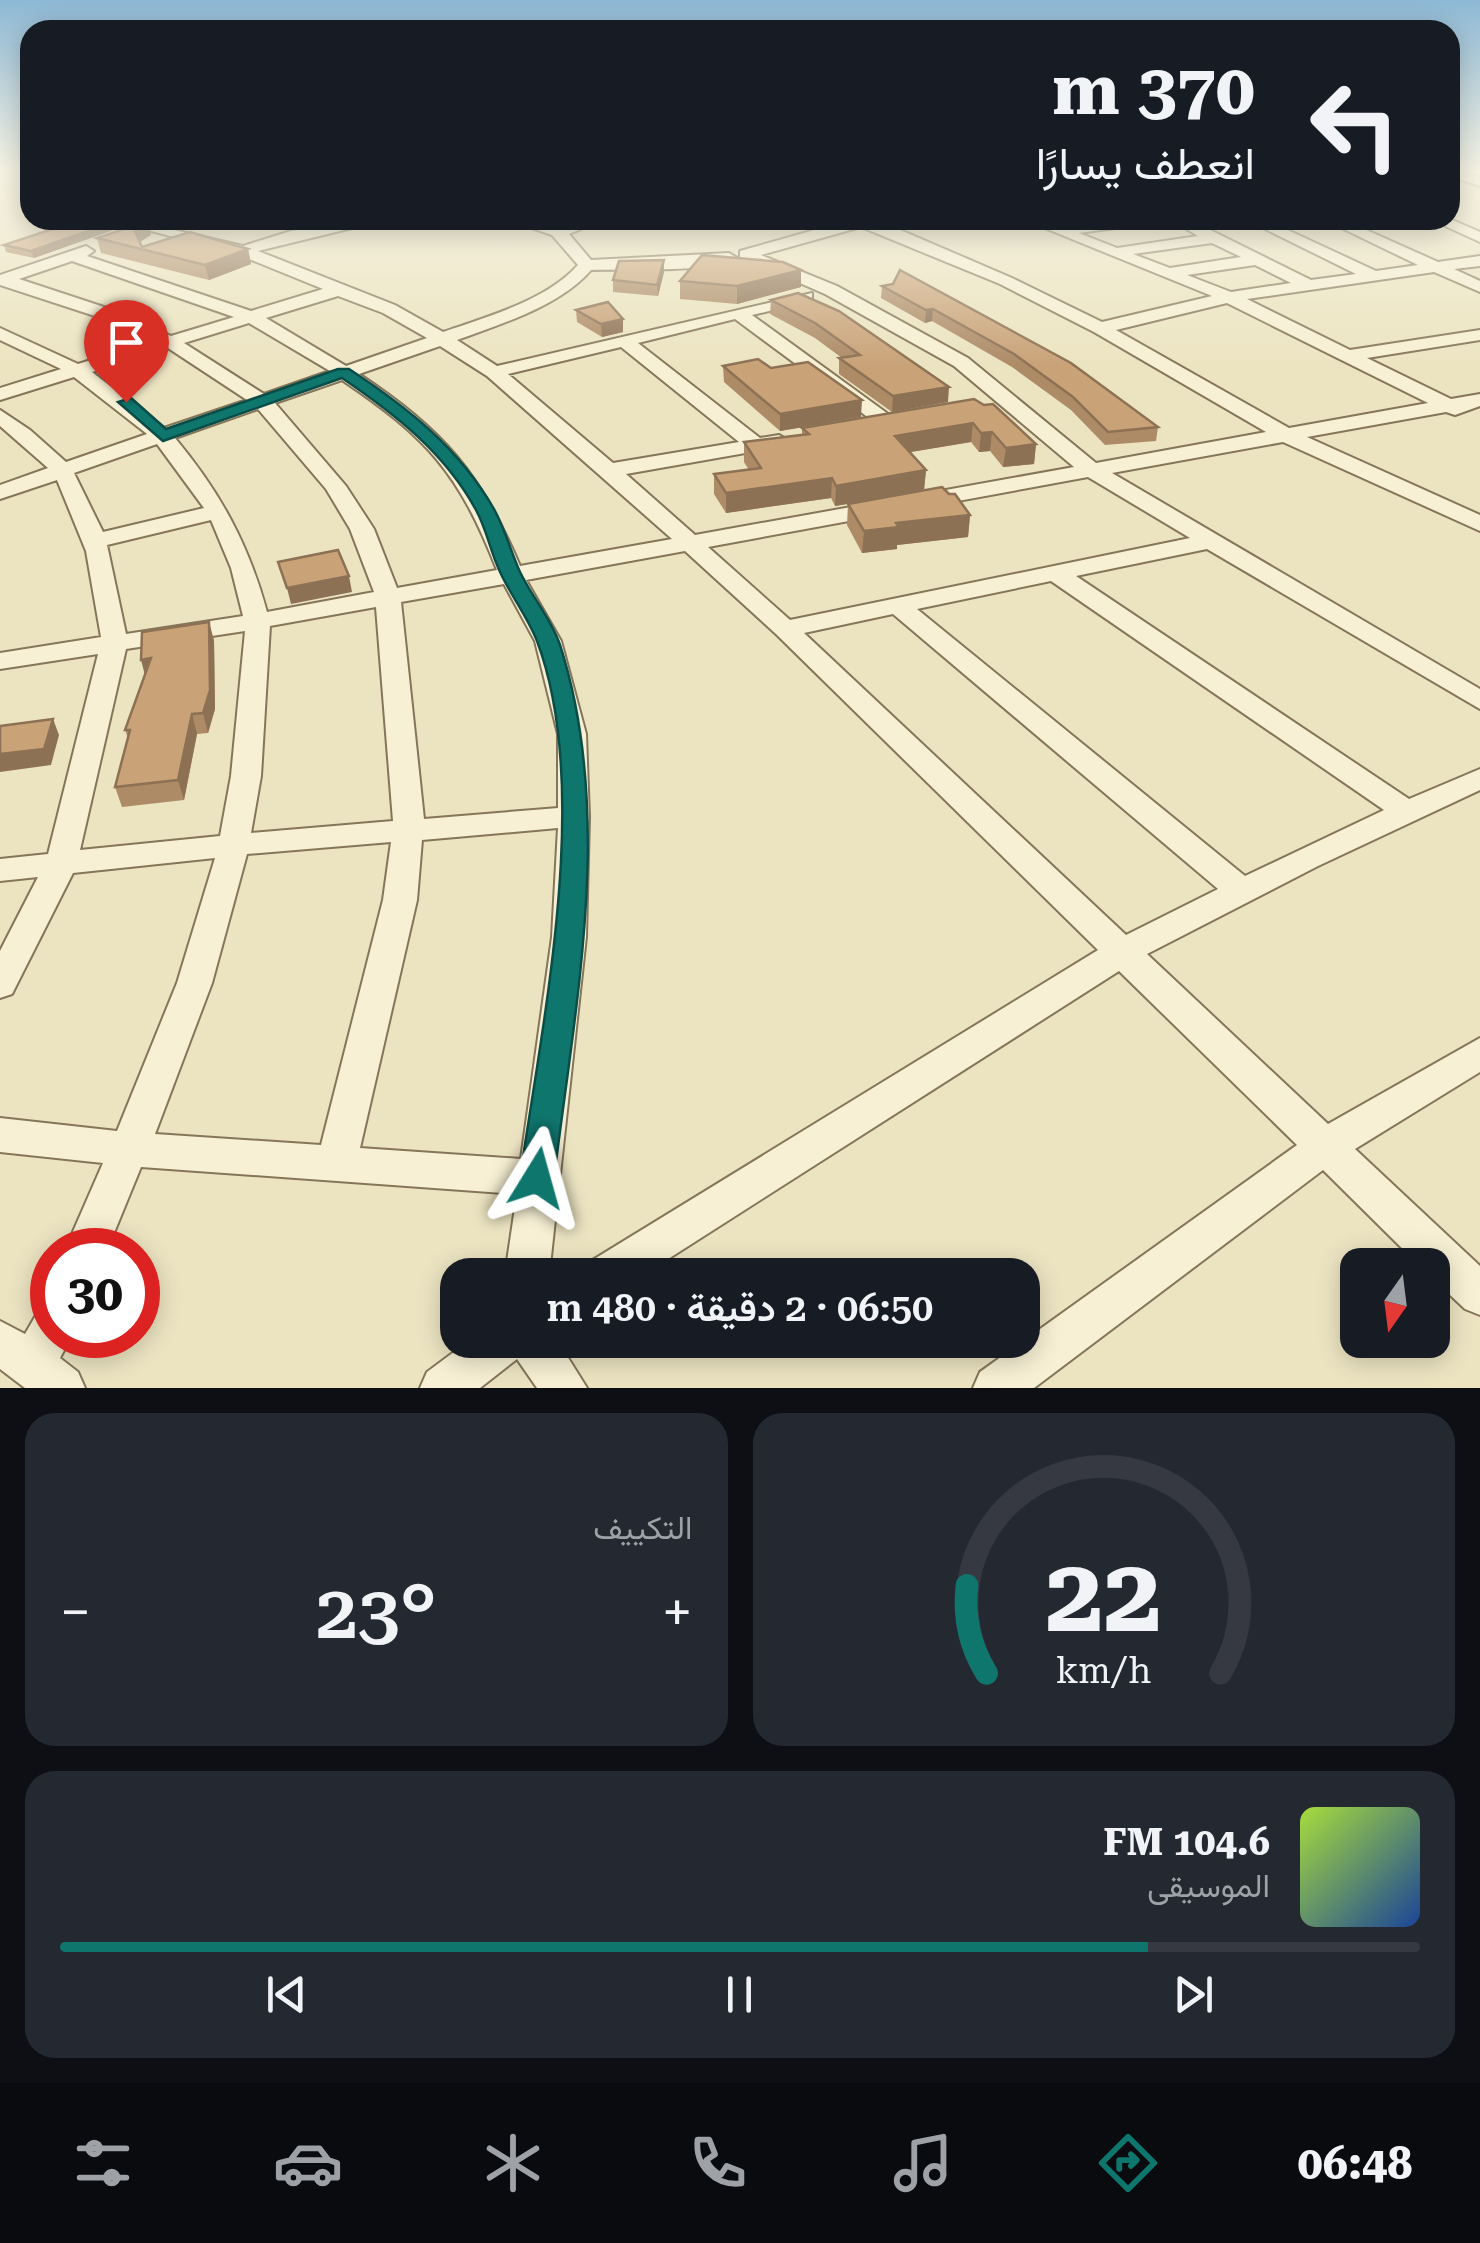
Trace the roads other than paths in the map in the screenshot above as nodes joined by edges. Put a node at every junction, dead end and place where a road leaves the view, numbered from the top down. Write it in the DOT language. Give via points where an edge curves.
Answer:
graph roads {
  1 [pos="173,236"];
  2 [pos="292,236"];
  3 [pos="568,236"];
  4 [pos="811,236"];
  5 [pos="900,236"];
  6 [pos="1077,236"];
  7 [pos="1210,236"];
  8 [pos="1287,236"];
  9 [pos="1367,236"];
  10 [pos="1214,238"];
  11 [pos="104,244"];
  12 [pos="243,251"];
  13 [pos="1118,252"];
  14 [pos="746,254"];
  15 [pos="72,256"];
  16 [pos="1256,260"];
  17 [pos="1480,262"];
  18 [pos="586,265"];
  19 [pos="1438,268"];
  20 [pos="1171,273"];
  21 [pos="1374,277"];
  22 [pos="1,280"];
  23 [pos="1309,286"];
  24 [pos="1480,287"];
  25 [pos="340,290"];
  26 [pos="831,290"];
  27 [pos="1228,298"];
  28 [pos="740,315"];
  29 [pos="251,317"];
  30 [pos="1100,328"];
  31 [pos="0,333"];
  32 [pos="1480,335"];
  33 [pos="441,338"];
  34 [pos="170,342"];
  35 [pos="626,342"];
  36 [pos="1348,356"];
  37 [pos="80,370"];
  38 [pos="344,372"];
  39 [pos="494,372"];
  40 [pos="0,394"];
  41 [pos="1480,400"];
  42 [pos="262,401"];
  43 [pos="1012,402"];
  44 [pos="1449,406"];
  45 [pos="976,408"];
  46 [pos="0,416"];
  47 [pos="1480,419"];
  48 [pos="850,429"];
  49 [pos="163,436"];
  50 [pos="1290,437"];
  51 [pos="794,439"];
  52 [pos="756,445"];
  53 [pos="1090,469"];
  54 [pos="610,470"];
  55 [pos="62,471"];
  56 [pos="0,492"];
  57 [pos="218,512"];
  58 [pos="1480,524"];
  59 [pos="93,540"];
  60 [pos="686,542"];
  61 [pos="1211,542"];
  62 [pos="1055,573"];
  63 [pos="511,574"];
  64 [pos="388,597"];
  65 [pos="897,604"];
  66 [pos="257,621"];
  67 [pos="785,629"];
  68 [pos="114,643"];
  69 [pos="0,661"];
  70 [pos="1480,701"];
  71 [pos="1480,778"];
  72 [pos="1406,812"];
  73 [pos="574,817"];
  74 [pos="408,831"];
  75 [pos="234,845"];
  76 [pos="62,864"];
  77 [pos="0,870"];
  78 [pos="1242,891"];
  79 [pos="1120,953"];
  80 [pos="0,985"];
  81 [pos="1480,1054"];
  82 [pos="0,1135"];
  83 [pos="1324,1147"];
  84 [pos="128,1150"];
  85 [pos="337,1162"];
  86 [pos="537,1178"];
  87 [pos="95,1228"];
  88 [pos="529,1258"];
  89 [pos="633,1258"];
  90 [pos="1480,1295"];
  91 [pos="482,1358"];
  92 [pos="543,1358"];
  93 [pos="443,1388"];
  94 [pos="564,1388"];
  95 [pos="996,1388"];
  1 -- 12 [label="street"];
  2 -- 12 [label="street"];
  3 -- 18 [label="street"];
  4 -- 14 [label="street"];
  5 -- 30 [label="street"];
  6 -- 13 [label="street"];
  7 -- 10 [label="street"];
  8 -- 21 [label="street"];
  9 -- 19 [label="street"];
  10 -- 13 [label="street"];
  10 -- 16 [label="street"];
  11 -- 15 [label="street"];
  12 -- 25 [label="street"];
  13 -- 20 [label="street"];
  14 -- 18 [label="street"];
  14 -- 26 [label="street"];
  15 -- 22 [label="street"];
  15 -- 29 [label="street"];
  16 -- 20 [label="street"];
  16 -- 23 [label="street"];
  17 -- 19 [label="street"];
  18 -- 33 [label="street" via="548,297"];
  19 -- 21 [label="street"];
  19 -- 24 [label="street"];
  20 -- 27 [label="street"];
  21 -- 23 [label="street"];
  22 -- 34 [label="street" via="104,312"];
  23 -- 27 [label="street"];
  25 -- 29 [label="street"];
  25 -- 33 [label="street"];
  26 -- 28 [label="street"];
  26 -- 43 [label="street" via="961,362"];
  27 -- 30 [label="street"];
  27 -- 36 [label="street"];
  28 -- 35 [label="street"];
  28 -- 48 [label="street" via="896,421"];
  29 -- 34 [label="street"];
  29 -- 38 [label="street"];
  30 -- 50 [label="street"];
  31 -- 37 [label="street"];
  32 -- 36 [label="street"];
  33 -- 38 [label="street"];
  33 -- 39 [label="street"];
  34 -- 37 [label="street"];
  34 -- 42 [label="street"];
  35 -- 39 [label="street"];
  35 -- 52 [label="street"];
  36 -- 44 [label="street"];
  37 -- 40 [label="street"];
  37 -- 49 [label="street"];
  38 -- 42 [label="street"];
  38 -- 63 [label="street" via="401,411 445,453 486,510"];
  39 -- 54 [label="street"];
  41 -- 44 [label="street"];
  42 -- 49 [label="street"];
  42 -- 64 [label="street" via="335,486 362,530"];
  43 -- 45 [label="street"];
  43 -- 53 [label="street"];
  44 -- 47 [label="street"];
  44 -- 50 [label="street"];
  46 -- 55 [label="street"];
  49 -- 55 [label="street"];
  49 -- 57 [label="street" via="201,479"];
  50 -- 53 [label="street"];
  50 -- 58 [label="street"];
  51 -- 52 [label="street"];
  52 -- 54 [label="street"];
  53 -- 60 [label="street"];
  53 -- 61 [label="street"];
  54 -- 60 [label="street"];
  55 -- 56 [label="street"];
  55 -- 59 [label="street"];
  57 -- 59 [label="street"];
  57 -- 66 [label="street" via="238,553"];
  59 -- 68 [label="street" via="114,609"];
  60 -- 63 [label="street"];
  60 -- 67 [label="street"];
  61 -- 62 [label="street"];
  61 -- 70 [label="street"];
  62 -- 65 [label="street"];
  62 -- 72 [label="street"];
  63 -- 64 [label="street"];
  63 -- 73 [label="street" via="548,641 572,734"];
  64 -- 66 [label="street"];
  64 -- 74 [label="street"];
  65 -- 67 [label="street"];
  65 -- 78 [label="street"];
  66 -- 68 [label="street"];
  66 -- 75 [label="street" via="252,730"];
  67 -- 79 [label="street"];
  68 -- 69 [label="street"];
  68 -- 76 [label="street"];
  71 -- 72 [label="street"];
  72 -- 78 [label="street"];
  73 -- 74 [label="street"];
  73 -- 86 [label="street" via="569,937"];
  74 -- 75 [label="street"];
  74 -- 85 [label="street" via="400,900"];
  75 -- 76 [label="street"];
  75 -- 84 [label="street" via="206,958"];
  76 -- 77 [label="street"];
  76 -- 80 [label="street"];
  78 -- 79 [label="street"];
  79 -- 83 [label="street"];
  79 -- 89 [label="street"];
  81 -- 83 [label="street"];
  82 -- 84 [label="street"];
  83 -- 90 [label="street"];
  83 -- 95 [label="street"];
  84 -- 85 [label="street"];
  84 -- 87 [label="street"];
  85 -- 86 [label="street"];
  86 -- 88 [label="street"];
  91 -- 93 [label="street"];
  92 -- 94 [label="street"];
}
